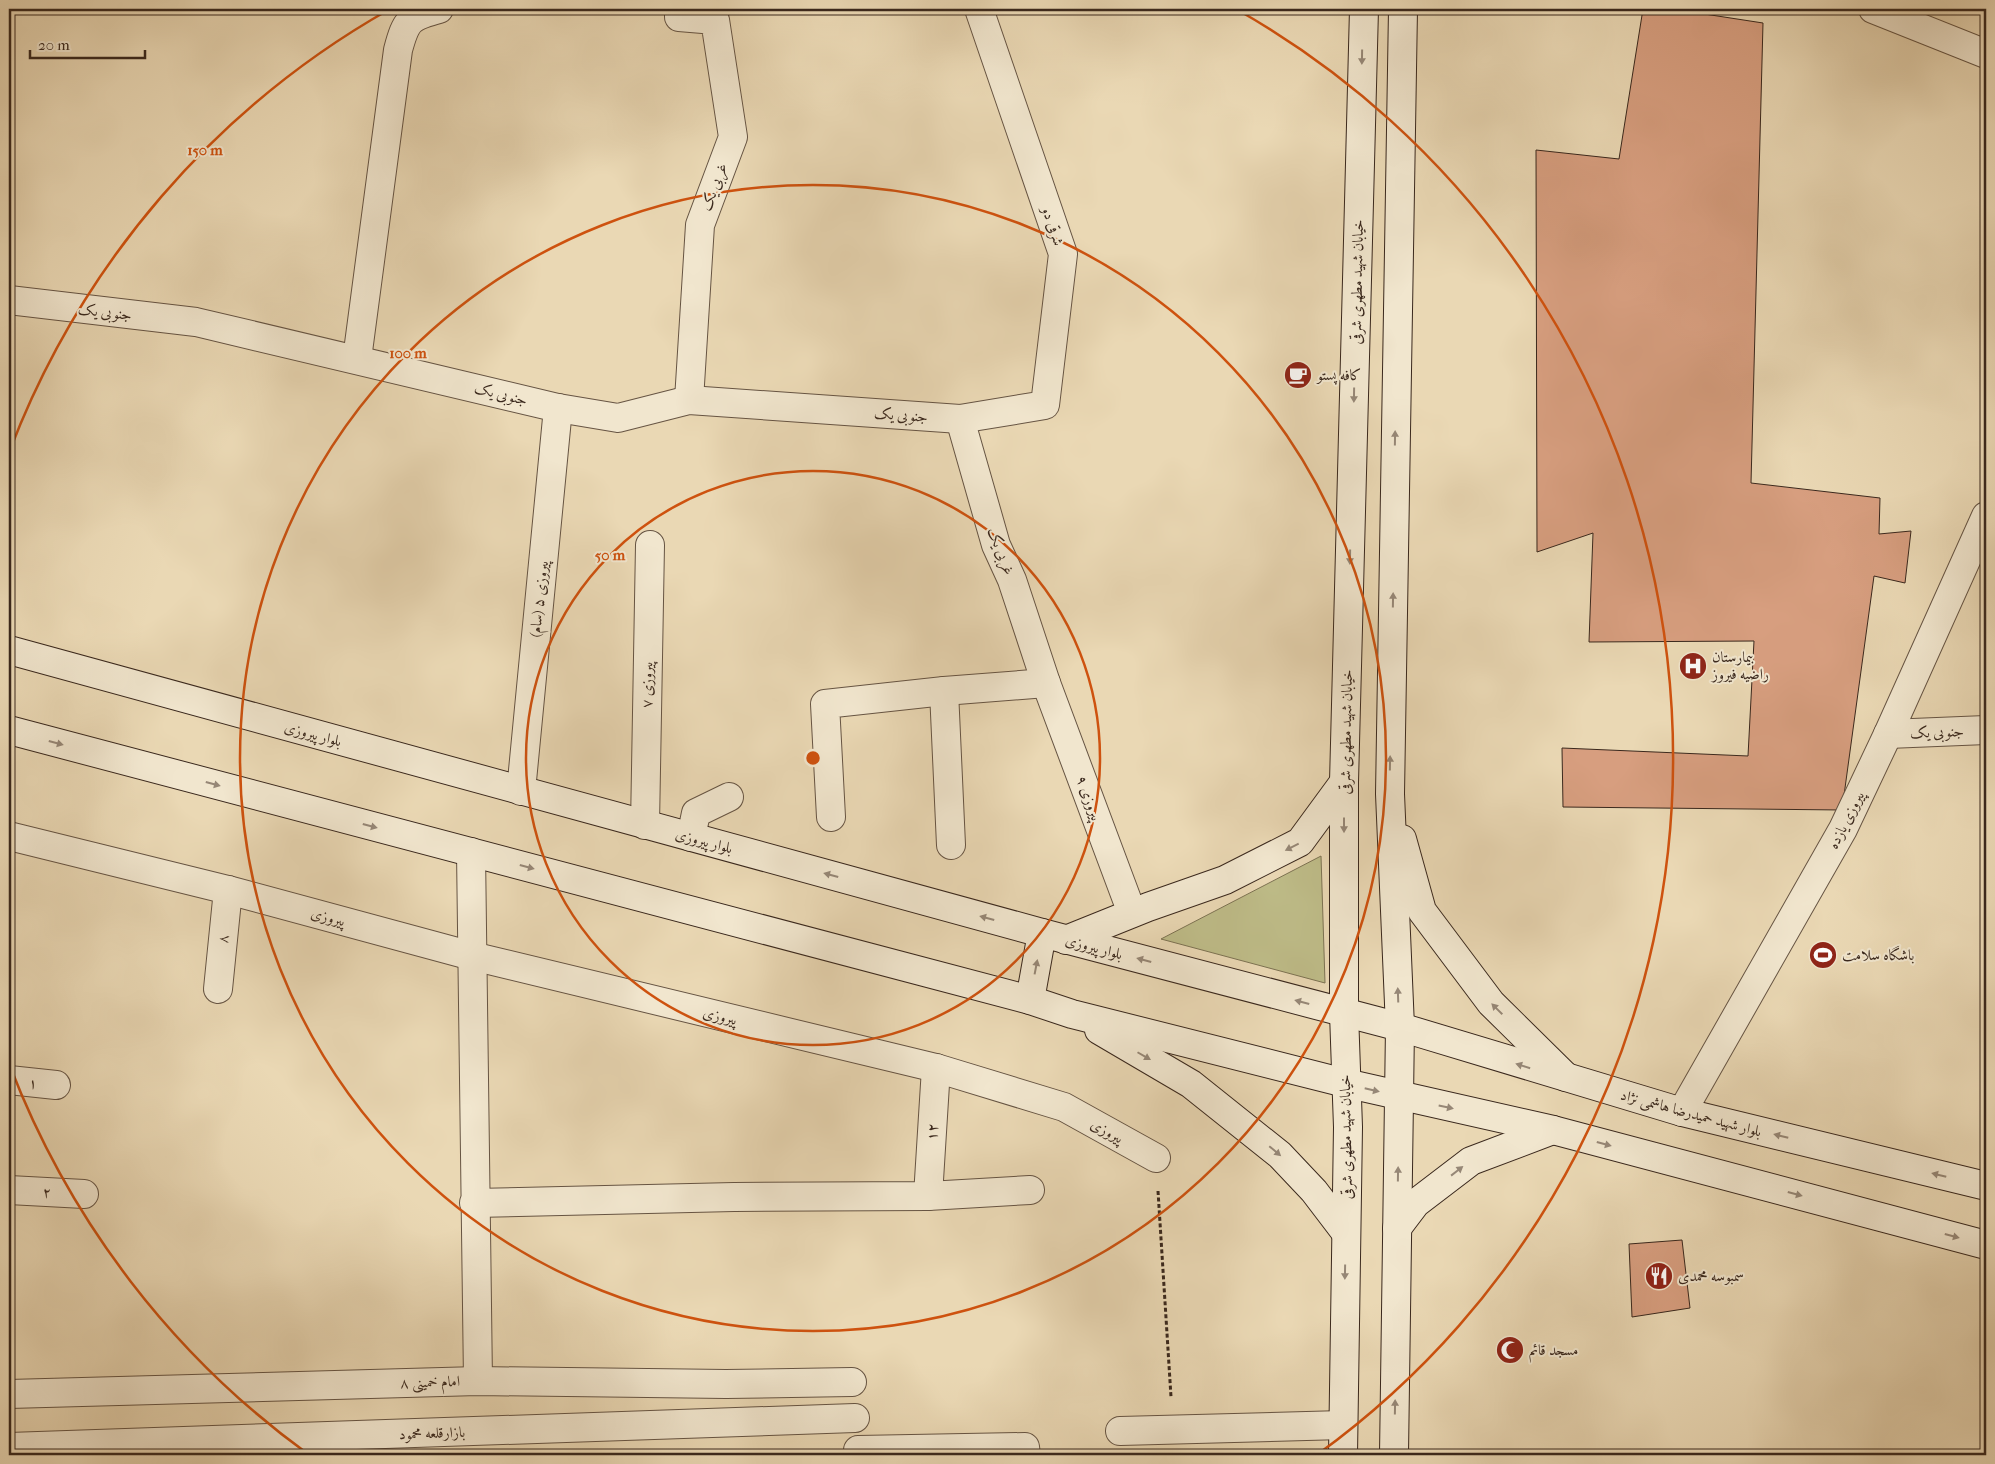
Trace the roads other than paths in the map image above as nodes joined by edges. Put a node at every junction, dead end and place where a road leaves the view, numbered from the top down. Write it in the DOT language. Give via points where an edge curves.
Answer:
graph roads {
  1 [pos="439,9"];
  2 [pos="679,9"];
  3 [pos="979,9"];
  4 [pos="1364,9"];
  5 [pos="1403,9"];
  6 [pos="1873,9"];
  7 [pos="1986,54"];
  8 [pos="9,300"];
  9 [pos="357,359"];
  10 [pos="689,400"];
  11 [pos="558,408"];
  12 [pos="998,414"];
  13 [pos="960,419"];
  14 [pos="1986,516"];
  15 [pos="650,545"];
  16 [pos="9,650"];
  17 [pos="1046,683"];
  18 [pos="944,691"];
  19 [pos="9,730"];
  20 [pos="1986,730"];
  21 [pos="1888,734"];
  22 [pos="1344,782"];
  23 [pos="521,791"];
  24 [pos="1390,794"];
  25 [pos="729,797"];
  26 [pos="831,816"];
  27 [pos="645,825"];
  28 [pos="9,836"];
  29 [pos="691,837"];
  30 [pos="951,845"];
  31 [pos="471,852"];
  32 [pos="228,890"];
  33 [pos="1132,914"];
  34 [pos="1054,937"];
  35 [pos="472,956"];
  36 [pos="218,989"];
  37 [pos="1030,1000"];
  38 [pos="1344,1013"];
  39 [pos="1072,1014"];
  40 [pos="1400,1027"];
  41 [pos="936,1068"];
  42 [pos="9,1080"];
  43 [pos="1569,1080"];
  44 [pos="1345,1084"];
  45 [pos="56,1085"];
  46 [pos="1398,1096"];
  47 [pos="1682,1112"];
  48 [pos="1553,1130"];
  49 [pos="1156,1158"];
  50 [pos="1986,1186"];
  51 [pos="9,1190"];
  52 [pos="1030,1190"];
  53 [pos="84,1194"];
  54 [pos="928,1196"];
  55 [pos="474,1203"];
  56 [pos="1397,1228"];
  57 [pos="1346,1233"];
  58 [pos="1986,1244"];
  59 [pos="478,1381"];
  60 [pos="852,1382"];
  61 [pos="9,1394"];
  62 [pos="855,1418"];
  63 [pos="1343,1425"];
  64 [pos="1120,1431"];
  65 [pos="9,1447"];
  66 [pos="90,1450"];
  67 [pos="858,1453"];
  68 [pos="1026,1455"];
  69 [pos="1342,1455"];
  70 [pos="1394,1455"];
  1 -- 9 [label="street" via="416,15 404,29 398,50"];
  2 -- 10 [label="street, غربی یک" via="679,17 715,20 732,137 700,225"];
  3 -- 12 [label="street, شرقی دو" via="1063,254 1045,405"];
  4 -- 22 [label="street, خیابان شهید مطهری شرقی, one-way"];
  24 -- 5 [label="street, one-way"];
  6 -- 7 [label="street"];
  8 -- 9 [label="street, جنوبی یک" via="196,322"];
  9 -- 11 [label="street, جنوبی یک"];
  10 -- 11 [label="street, جنوبی یک" via="618,418"];
  10 -- 13 [label="street, جنوبی یک"];
  11 -- 23 [label="street, پیروزی ۵ (سام)"];
  12 -- 13 [label="street, جنوبی یک"];
  13 -- 17 [label="street, غربی یک" via="996,545 1012,580"];
  14 -- 21 [label="street, پیروزی یازده"];
  15 -- 27 [label="street, پیروزی ۷"];
  16 -- 23 [label="street, بلوار پیروزی"];
  17 -- 18 [label="street"];
  17 -- 33 [label="street, پیروزی ۹"];
  18 -- 26 [label="street" via="825,704"];
  18 -- 30 [label="street"];
  19 -- 31 [label="street, one-way"];
  20 -- 21 [label="street, جنوبی یک"];
  21 -- 47 [label="street, پیروزی یازده" via="1843,829"];
  22 -- 33 [label="street, one-way" via="1300,842 1225,880"];
  22 -- 38 [label="street, خیابان شهید مطهری شرقی, one-way"];
  23 -- 27 [label="street, بلوار پیروزی"];
  40 -- 24 [label="street, one-way"];
  43 -- 24 [label="street, one-way" via="1491,1003 1422,911"];
  25 -- 29 [label="street" via="696,813"];
  27 -- 29 [label="street, بلوار پیروزی"];
  28 -- 32 [label="street, پیروزی"];
  34 -- 29 [label="street, بلوار پیروزی, one-way"];
  31 -- 35 [label="street"];
  31 -- 37 [label="street, one-way"];
  32 -- 35 [label="street, پیروزی"];
  32 -- 36 [label="street, ۸"];
  33 -- 34 [label="street"];
  37 -- 34 [label="street, one-way"];
  38 -- 34 [label="street, بلوار پیروزی, one-way"];
  35 -- 41 [label="street, پیروزی"];
  35 -- 55 [label="street"];
  37 -- 39 [label="street"];
  38 -- 40 [label="street, بلوار پیروزی"];
  38 -- 44 [label="street, خیابان شهید مطهری شرقی"];
  39 -- 44 [label="street"];
  39 -- 57 [label="street, one-way" via="1191,1084 1280,1155 1314,1191"];
  43 -- 40 [label="street, بلوار شهید حمیدرضا هاشمی نژاد, one-way"];
  40 -- 46 [label="street"];
  41 -- 49 [label="street, پیروزی" via="1064,1107"];
  41 -- 54 [label="street, ۱۲"];
  42 -- 45 [label="street, ۱"];
  43 -- 47 [label="street, بلوار شهید حمیدرضا هاشمی نژاد"];
  44 -- 46 [label="street, one-way"];
  44 -- 57 [label="street, خیابان شهید مطهری شرقی" via="1348,1127"];
  46 -- 48 [label="street, one-way"];
  56 -- 46 [label="street, one-way"];
  50 -- 47 [label="street, بلوار شهید حمیدرضا هاشمی نژاد, one-way"];
  56 -- 48 [label="street, one-way" via="1416,1203 1471,1160"];
  48 -- 58 [label="street, one-way"];
  51 -- 53 [label="street, ۲"];
  52 -- 54 [label="street"];
  54 -- 55 [label="street" via="734,1196"];
  55 -- 59 [label="street"];
  70 -- 56 [label="street, one-way"];
  57 -- 63 [label="street, خیابان شهید مطهری شرقی, one-way"];
  59 -- 60 [label="street, امام خمینی ۸"];
  59 -- 61 [label="street, امام خمینی ۸"];
  62 -- 66 [label="street, بازارقلعه محمود"];
  63 -- 64 [label="street"];
  63 -- 69 [label="street, خیابان شهید مطهری شرقی"];
  65 -- 66 [label="street, بازارقلعه محمود"];
  67 -- 68 [label="street" via="1025,1447"];
}
